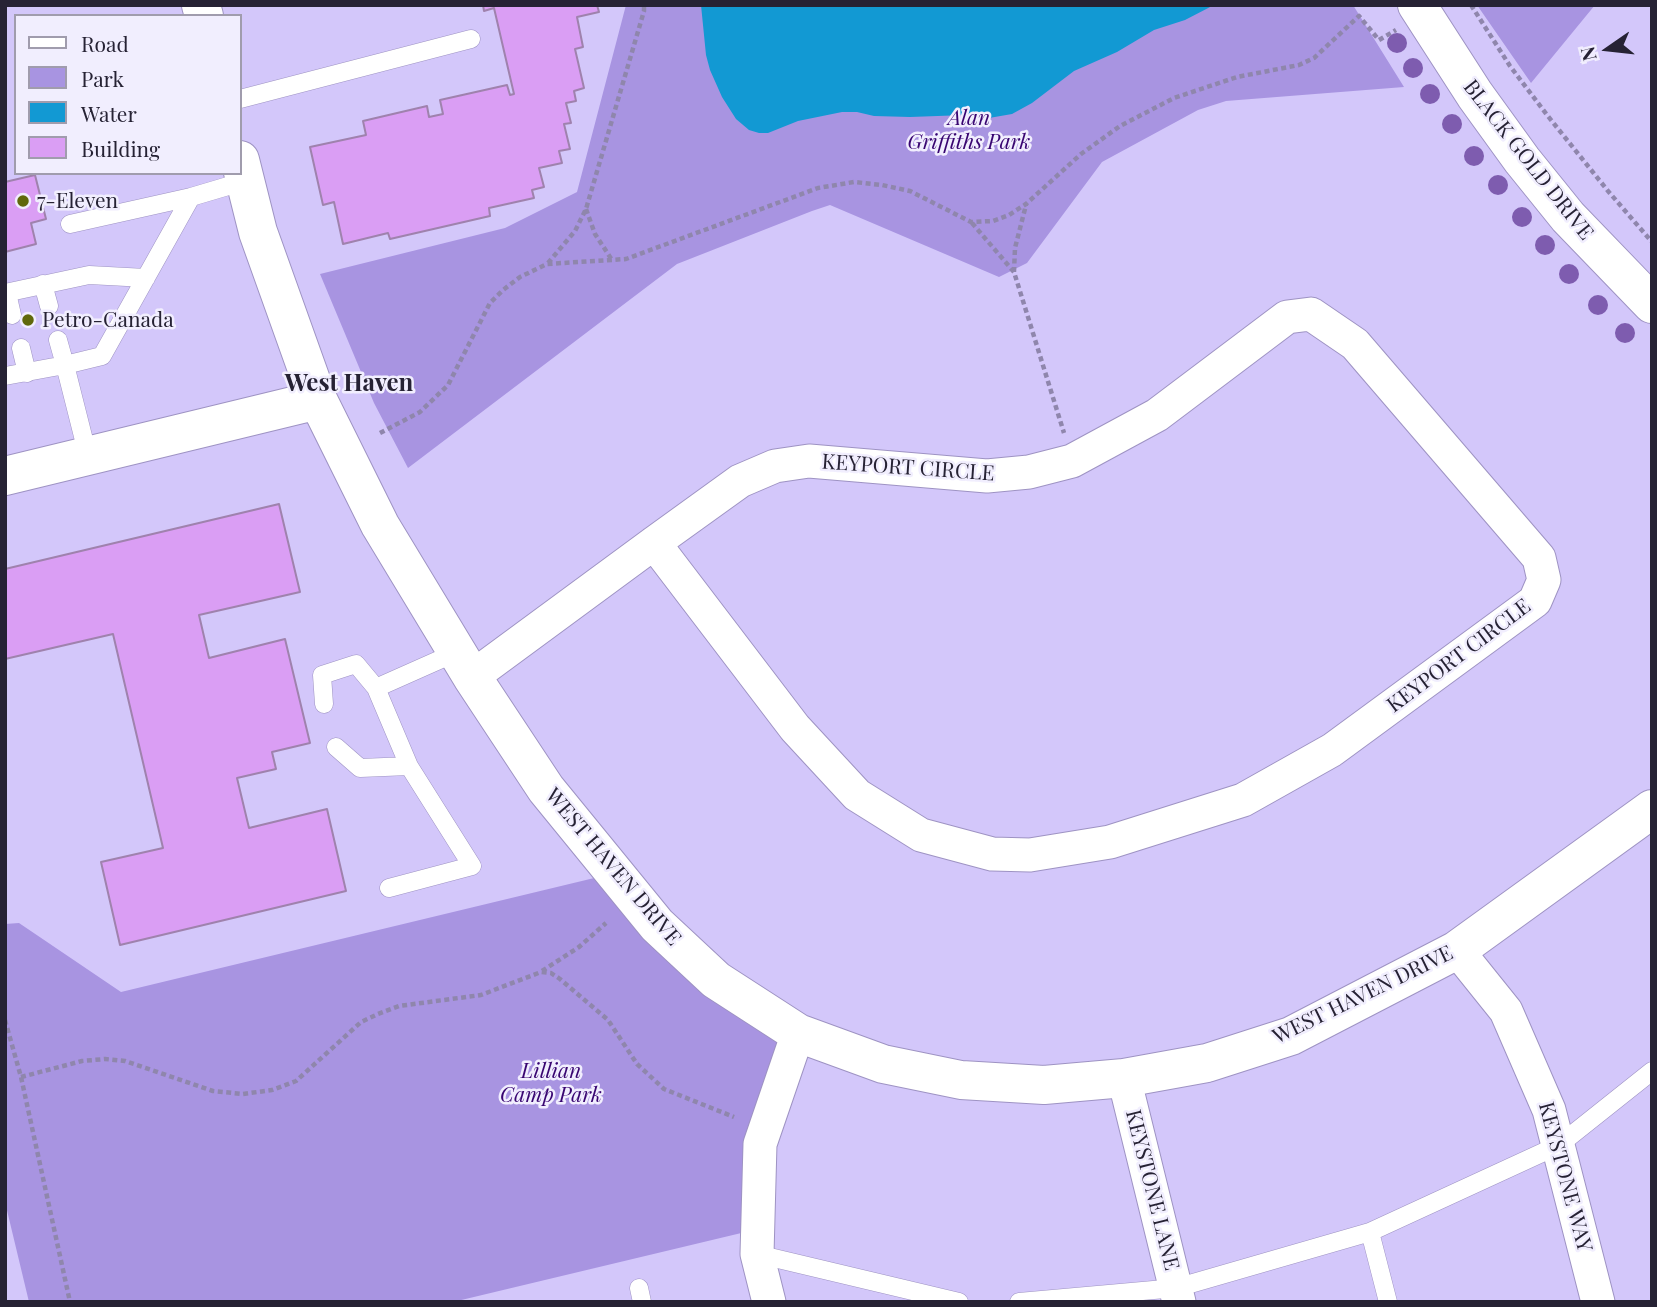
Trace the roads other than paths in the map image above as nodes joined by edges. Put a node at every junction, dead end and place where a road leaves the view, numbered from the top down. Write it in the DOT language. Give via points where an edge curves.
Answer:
graph roads {
  1 [pos="1419,10"];
  2 [pos="471,39"];
  3 [pos="242,98"];
  4 [pos="242,171"];
  5 [pos="234,175"];
  6 [pos="191,197"];
  7 [pos="70,224"];
  8 [pos="146,278"];
  9 [pos="43,284"];
  10 [pos="6,293"];
  11 [pos="1652,304"];
  12 [pos="49,306"];
  13 [pos="12,315"];
  14 [pos="58,340"];
  15 [pos="21,348"];
  16 [pos="65,365"];
  17 [pos="27,373"];
  18 [pos="5,376"];
  19 [pos="318,400"];
  20 [pos="88,456"];
  21 [pos="5,476"];
  22 [pos="654,543"];
  23 [pos="464,664"];
  24 [pos="376,688"];
  25 [pos="324,704"];
  26 [pos="336,747"];
  27 [pos="409,766"];
  28 [pos="1652,808"];
  29 [pos="389,888"];
  30 [pos="1457,950"];
  31 [pos="797,1033"];
  32 [pos="1652,1071"];
  33 [pos="1124,1078"];
  34 [pos="1559,1145"];
  35 [pos="1370,1232"];
  36 [pos="757,1254"];
  37 [pos="1177,1295"];
  38 [pos="769,1302"];
  39 [pos="959,1302"];
  40 [pos="1019,1302"];
  41 [pos="1388,1302"];
  42 [pos="1598,1302"];
  1 -- 11 [label="street, BLACK GOLD DRIVE" via="1522,160"];
  2 -- 3 [label="lane"];
  4 -- 19 [label="street, WEST HAVEN DRIVE" via="258,232"];
  5 -- 6 [label="lane"];
  6 -- 7 [label="lane"];
  6 -- 8 [label="lane"];
  8 -- 9 [label="lane" via="89,275"];
  8 -- 16 [label="lane" via="103,356"];
  9 -- 10 [label="lane"];
  9 -- 12 [label="lane"];
  10 -- 13 [label="lane"];
  14 -- 16 [label="lane"];
  15 -- 17 [label="lane"];
  16 -- 17 [label="lane"];
  16 -- 20 [label="lane"];
  17 -- 18 [label="lane"];
  19 -- 20 [label="street"];
  19 -- 23 [label="street, WEST HAVEN DRIVE" via="380,525"];
  20 -- 21 [label="street"];
  22 -- 22 [label="street, KEYPORT CIRCLE" via="740,481 775,466 809,461 987,476 1072,461 1157,415 1287,317 1311,314 1364,354 1539,558 1544,580 1535,601 1344,742 1243,800 1110,842 1030,855 992,854 921,835 857,794 795,728"];
  22 -- 23 [label="street, KEYPORT CIRCLE"];
  23 -- 24 [label="lane"];
  23 -- 31 [label="street, WEST HAVEN DRIVE" via="546,789 657,925 716,980"];
  24 -- 25 [label="lane" via="356,664 323,675"];
  24 -- 27 [label="lane"];
  26 -- 27 [label="lane" via="360,768"];
  27 -- 29 [label="lane" via="471,866"];
  28 -- 30 [label="street, WEST HAVEN DRIVE"];
  30 -- 33 [label="street, WEST HAVEN DRIVE" via="1291,1036 1207,1063"];
  30 -- 34 [label="street, KEYSTONE WAY" via="1506,1012 1549,1110"];
  31 -- 33 [label="street, WEST HAVEN DRIVE" via="883,1064 961,1080 1044,1085"];
  31 -- 36 [label="street" via="760,1144"];
  32 -- 34 [label="lane"];
  33 -- 37 [label="street, KEYSTONE LANE"];
  34 -- 35 [label="lane"];
  34 -- 42 [label="street, KEYSTONE WAY"];
  35 -- 37 [label="lane"];
  35 -- 41 [label="lane"];
  36 -- 38 [label="street"];
  36 -- 39 [label="lane"];
  37 -- 40 [label="lane"];
}
